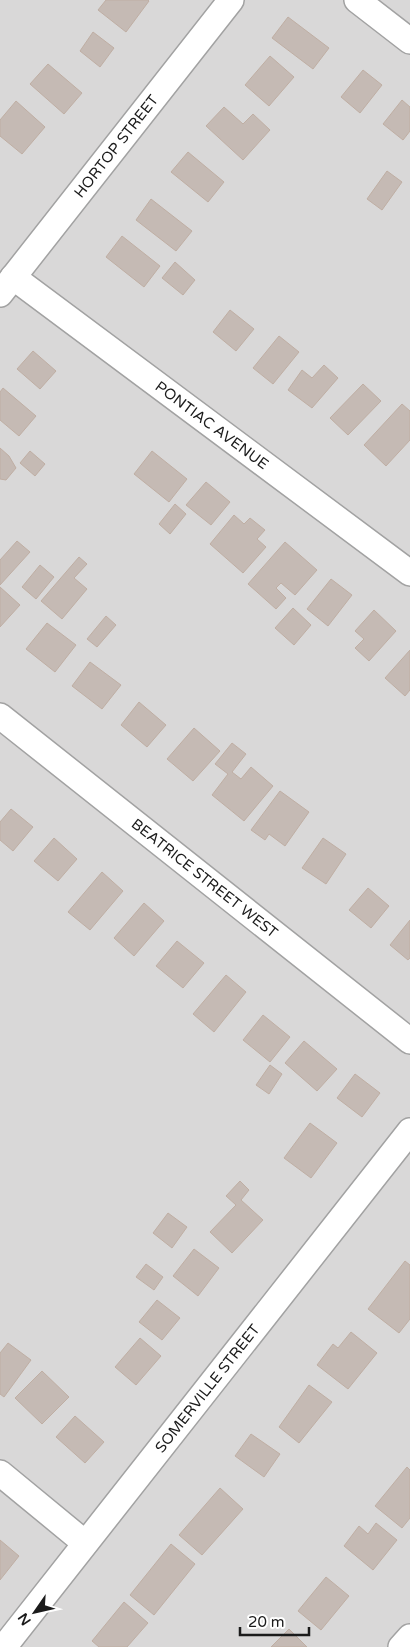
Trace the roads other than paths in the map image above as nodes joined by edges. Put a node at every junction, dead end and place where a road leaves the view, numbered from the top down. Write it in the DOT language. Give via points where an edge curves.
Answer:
graph roads {
  1 [pos="231,0"];
  2 [pos="357,0"];
  3 [pos="410,41"];
  4 [pos="7,286"];
  5 [pos="410,574"];
  6 [pos="0,716"];
  7 [pos="410,1041"];
  8 [pos="410,1131"];
  9 [pos="0,1473"];
  10 [pos="85,1543"];
  11 [pos="410,1637"];
  12 [pos="4,1647"];
  13 [pos="401,1647"];
  1 -- 4 [label="street, HORTOP STREET"];
  2 -- 3 [label="street"];
  4 -- 5 [label="street, PONTIAC AVENUE"];
  6 -- 7 [label="street, BEATRICE STREET WEST"];
  8 -- 10 [label="street, SOMERVILLE STREET"];
  9 -- 10 [label="street"];
  10 -- 12 [label="street, SOMERVILLE STREET"];
  11 -- 13 [label="street"];
}
